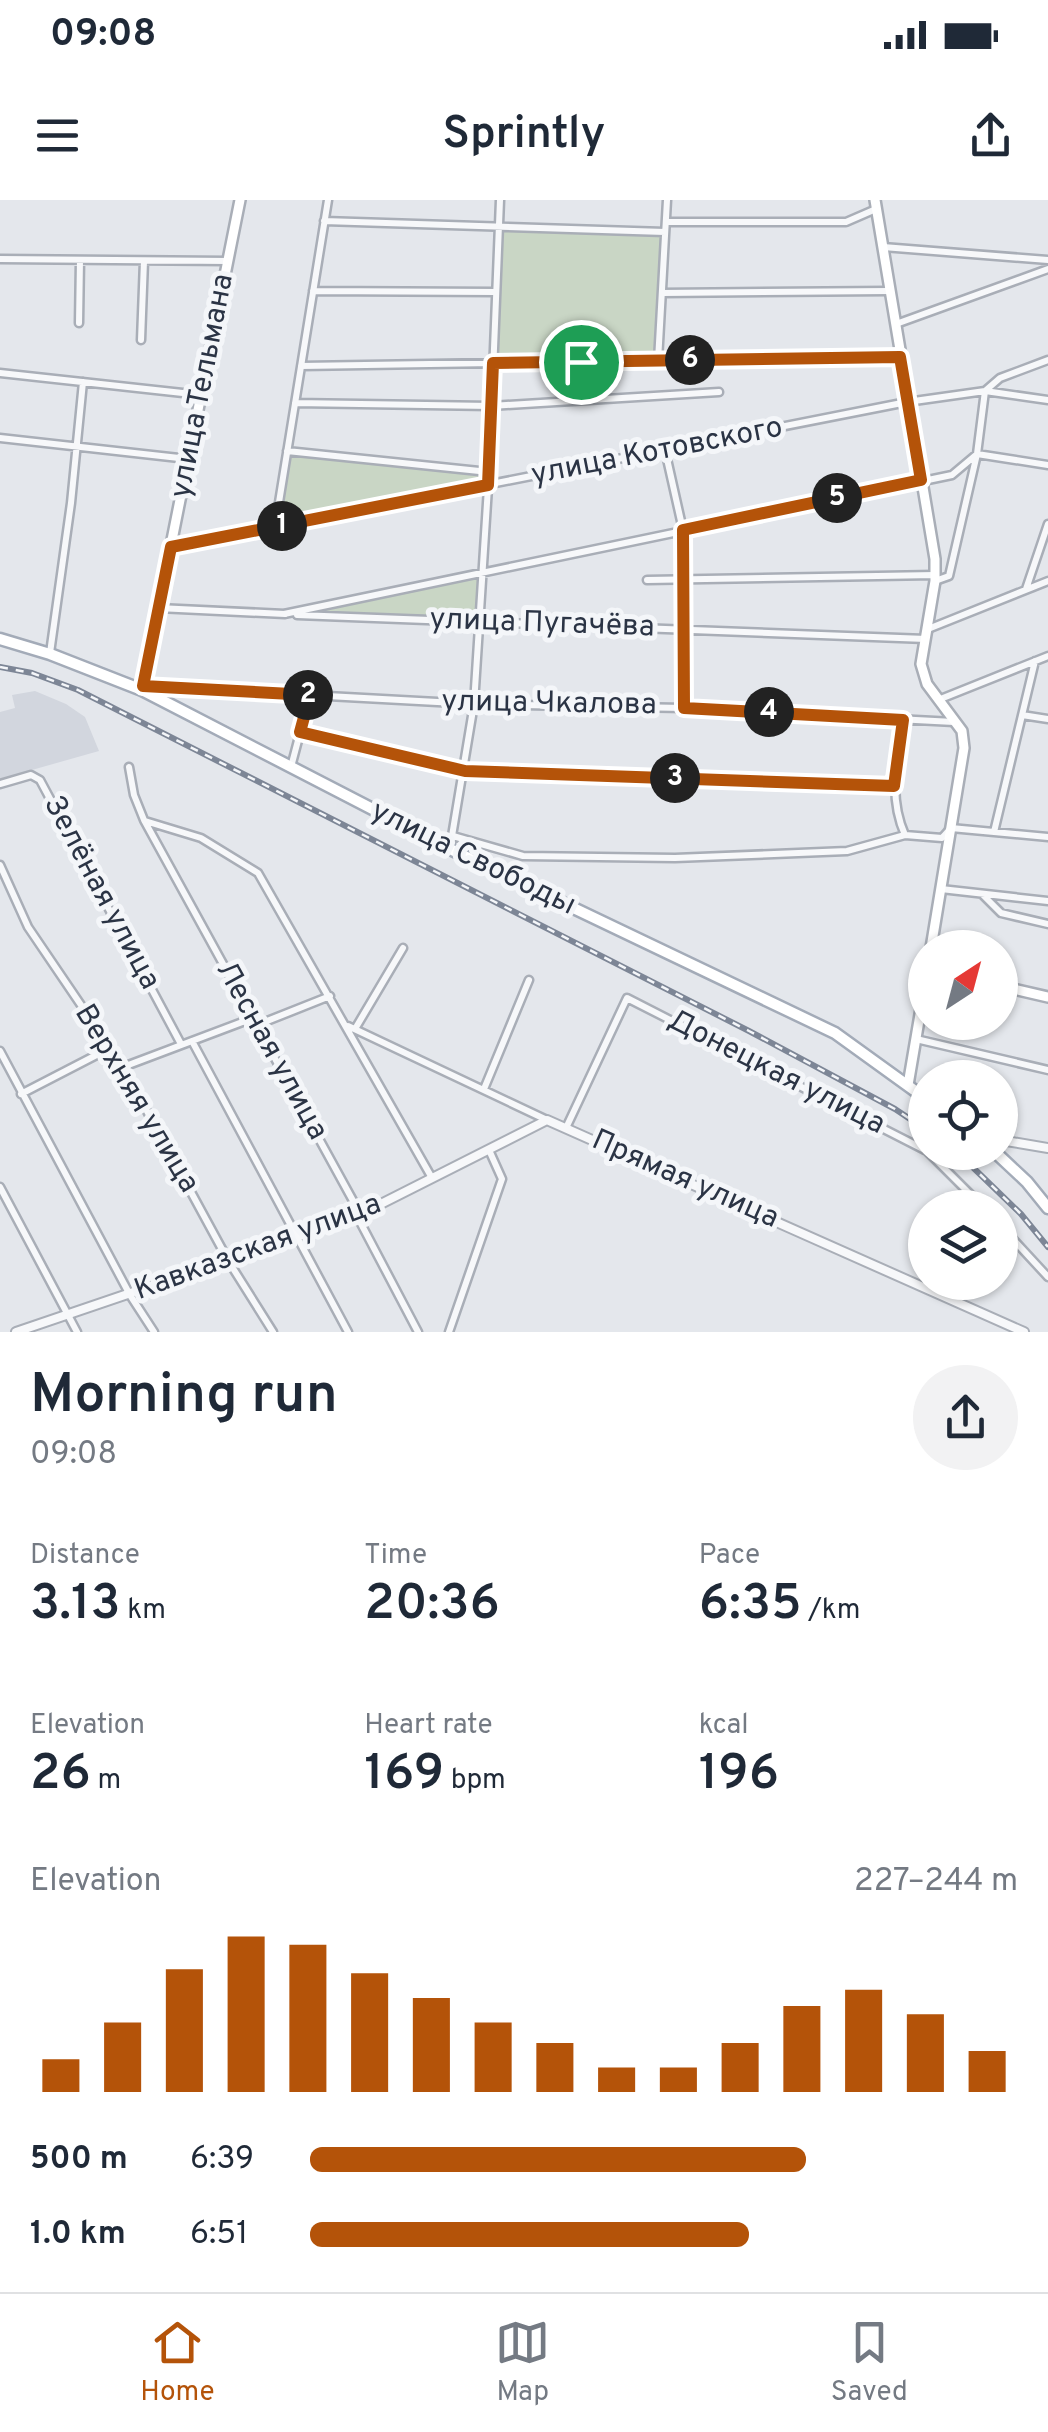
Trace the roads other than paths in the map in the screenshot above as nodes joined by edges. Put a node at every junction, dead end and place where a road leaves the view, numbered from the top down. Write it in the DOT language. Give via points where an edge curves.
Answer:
graph roads {
  1 [pos="240,200"];
  2 [pos="328,200"];
  3 [pos="500,200"];
  4 [pos="667,200"];
  5 [pos="876,204"];
  6 [pos="324,222"];
  7 [pos="666,222"];
  8 [pos="499,227"];
  9 [pos="665,232"];
  10 [pos="882,247"];
  11 [pos="0,259"];
  12 [pos="80,260"];
  13 [pos="1048,260"];
  14 [pos="144,261"];
  15 [pos="228,262"];
  16 [pos="1048,269"];
  17 [pos="890,290"];
  18 [pos="313,291"];
  19 [pos="496,292"];
  20 [pos="662,292"];
  21 [pos="79,323"];
  22 [pos="895,325"];
  23 [pos="141,340"];
  24 [pos="900,357"];
  25 [pos="658,360"];
  26 [pos="1048,360"];
  27 [pos="493,363"];
  28 [pos="301,366"];
  29 [pos="0,374"];
  30 [pos="82,382"];
  31 [pos="984,391"];
  32 [pos="719,392"];
  33 [pos="201,395"];
  34 [pos="1048,400"];
  35 [pos="295,402"];
  36 [pos="907,402"];
  37 [pos="491,406"];
  38 [pos="0,438"];
  39 [pos="76,446"];
  40 [pos="665,450"];
  41 [pos="287,452"];
  42 [pos="977,454"];
  43 [pos="188,459"];
  44 [pos="1048,464"];
  45 [pos="489,472"];
  46 [pos="921,480"];
  47 [pos="488,485"];
  48 [pos="1048,524"];
  49 [pos="275,527"];
  50 [pos="683,530"];
  51 [pos="171,547"];
  52 [pos="482,572"];
  53 [pos="935,578"];
  54 [pos="684,579"];
  55 [pos="647,580"];
  56 [pos="1048,581"];
  57 [pos="1025,590"];
  58 [pos="158,608"];
  59 [pos="284,614"];
  60 [pos="478,622"];
  61 [pos="684,630"];
  62 [pos="927,634"];
  63 [pos="3,641"];
  64 [pos="50,654"];
  65 [pos="1048,656"];
  66 [pos="1034,661"];
  67 [pos="142,688"];
  68 [pos="310,695"];
  69 [pos="938,700"];
  70 [pos="474,704"];
  71 [pos="684,708"];
  72 [pos="1022,715"];
  73 [pos="1048,719"];
  74 [pos="903,720"];
  75 [pos="955,722"];
  76 [pos="300,732"];
  77 [pos="129,767"];
  78 [pos="290,769"];
  79 [pos="465,771"];
  80 [pos="0,784"];
  81 [pos="894,786"];
  82 [pos="144,820"];
  83 [pos="951,828"];
  84 [pos="994,832"];
  85 [pos="905,835"];
  86 [pos="453,836"];
  87 [pos="1048,837"];
  88 [pos="450,849"];
  89 [pos="0,865"];
  90 [pos="941,889"];
  91 [pos="982,894"];
  92 [pos="1048,901"];
  93 [pos="1048,924"];
  94 [pos="934,930"];
  95 [pos="403,948"];
  96 [pos="530,980"];
  97 [pos="1018,990"];
  98 [pos="330,996"];
  99 [pos="1048,997"];
  100 [pos="255,1021"];
  101 [pos="351,1029"];
  102 [pos="924,1040"];
  103 [pos="192,1041"];
  104 [pos="181,1044"];
  105 [pos="110,1048"];
  106 [pos="0,1051"];
  107 [pos="122,1066"];
  108 [pos="1048,1070"];
  109 [pos="908,1085"];
  110 [pos="484,1089"];
  111 [pos="22,1094"];
  112 [pos="547,1120"];
  113 [pos="566,1128"];
  114 [pos="908,1141"];
  115 [pos="1018,1143"];
  116 [pos="1048,1148"];
  117 [pos="490,1150"];
  118 [pos="946,1170"];
  119 [pos="1014,1170"];
  120 [pos="432,1178"];
  121 [pos="0,1186"];
  122 [pos="966,1190"];
  123 [pos="1048,1208"];
  124 [pos="357,1216"];
  125 [pos="299,1236"];
  126 [pos="1018,1244"];
  127 [pos="229,1262"];
  128 [pos="1048,1277"];
  129 [pos="130,1295"];
  130 [pos="67,1316"];
  131 [pos="16,1332"];
  132 [pos="77,1332"];
  133 [pos="154,1332"];
  134 [pos="273,1332"];
  135 [pos="348,1332"];
  136 [pos="418,1332"];
  137 [pos="449,1332"];
  138 [pos="1024,1332"];
  1 -- 15 [label="main road, улица Тельмана"];
  2 -- 6 [label="street"];
  3 -- 8 [label="street"];
  4 -- 7 [label="street"];
  5 -- 7 [label="street" via="846,222"];
  5 -- 10 [label="main road"];
  6 -- 8 [label="street"];
  6 -- 18 [label="street"];
  7 -- 9 [label="street"];
  8 -- 9 [label="street"];
  8 -- 19 [label="street"];
  9 -- 20 [label="street"];
  10 -- 13 [label="street"];
  10 -- 17 [label="main road"];
  11 -- 12 [label="street"];
  12 -- 14 [label="street"];
  12 -- 21 [label="street"];
  14 -- 15 [label="street"];
  14 -- 23 [label="street"];
  15 -- 33 [label="main road, улица Тельмана"];
  16 -- 22 [label="street"];
  17 -- 20 [label="street"];
  17 -- 22 [label="main road"];
  18 -- 19 [label="street"];
  18 -- 28 [label="street"];
  19 -- 27 [label="street"];
  20 -- 25 [label="street"];
  22 -- 24 [label="main road"];
  24 -- 25 [label="street"];
  24 -- 36 [label="main road"];
  25 -- 27 [label="street"];
  26 -- 31 [label="street"];
  27 -- 28 [label="street"];
  27 -- 37 [label="street"];
  28 -- 35 [label="street"];
  29 -- 30 [label="street"];
  30 -- 33 [label="street"];
  30 -- 39 [label="street"];
  31 -- 34 [label="street"];
  31 -- 36 [label="street, улица Котовского"];
  31 -- 42 [label="street"];
  32 -- 37 [label="street"];
  33 -- 43 [label="main road, улица Тельмана"];
  35 -- 37 [label="street"];
  35 -- 41 [label="street"];
  36 -- 40 [label="street, улица Котовского"];
  36 -- 46 [label="main road"];
  37 -- 45 [label="street"];
  38 -- 39 [label="street"];
  39 -- 43 [label="street"];
  39 -- 64 [label="street"];
  40 -- 47 [label="street, улица Котовского"];
  40 -- 50 [label="street"];
  41 -- 45 [label="street, улица Котовского"];
  41 -- 49 [label="street"];
  42 -- 44 [label="street"];
  42 -- 46 [label="street" via="952,475"];
  42 -- 53 [label="street" via="949,576"];
  43 -- 51 [label="main road, улица Тельмана"];
  45 -- 47 [label="street"];
  46 -- 50 [label="street"];
  46 -- 53 [label="main road"];
  47 -- 49 [label="street, улица Котовского"];
  47 -- 52 [label="street"];
  48 -- 57 [label="street"];
  49 -- 51 [label="street, улица Котовского"];
  50 -- 52 [label="street"];
  50 -- 54 [label="street"];
  51 -- 58 [label="main road, улица Тельмана"];
  52 -- 59 [label="street"];
  52 -- 60 [label="street"];
  53 -- 54 [label="street"];
  53 -- 62 [label="main road"];
  54 -- 55 [label="street"];
  54 -- 61 [label="street"];
  56 -- 57 [label="street"];
  57 -- 62 [label="street"];
  58 -- 59 [label="street, улица Пугачёва"];
  58 -- 67 [label="main road, улица Тельмана"];
  59 -- 60 [label="street, улица Пугачёва"];
  60 -- 61 [label="street, улица Пугачёва"];
  60 -- 70 [label="street"];
  61 -- 62 [label="street, улица Пугачёва"];
  61 -- 71 [label="street"];
  62 -- 69 [label="main road" via="921,664"];
  63 -- 64 [label="main road, улица Свободы"];
  64 -- 67 [label="main road, улица Свободы"];
  65 -- 66 [label="street"];
  66 -- 69 [label="street"];
  66 -- 72 [label="street"];
  67 -- 68 [label="street, улица Чкалова"];
  67 -- 78 [label="main road, улица Свободы"];
  68 -- 70 [label="street, улица Чкалова"];
  68 -- 76 [label="street"];
  69 -- 75 [label="main road"];
  70 -- 71 [label="street, улица Чкалова"];
  70 -- 79 [label="street"];
  71 -- 74 [label="street, улица Чкалова"];
  72 -- 73 [label="street"];
  72 -- 84 [label="street"];
  74 -- 75 [label="street, улица Чкалова"];
  74 -- 81 [label="street"];
  75 -- 83 [label="main road" via="964,748"];
  76 -- 78 [label="street"];
  76 -- 79 [label="street"];
  77 -- 82 [label="street, Лесная улица"];
  78 -- 88 [label="main road, улица Свободы"];
  79 -- 81 [label="street"];
  79 -- 86 [label="street"];
  80 -- 104 [label="street, Зелёная улица" via="32,775 40,780"];
  81 -- 85 [label="street"];
  82 -- 98 [label="street" via="201,838 258,873"];
  82 -- 100 [label="street, Лесная улица"];
  83 -- 84 [label="street"];
  83 -- 85 [label="street" via="942,838"];
  83 -- 90 [label="main road"];
  84 -- 87 [label="street"];
  85 -- 86 [label="street" via="847,852 675,858 524,856"];
  86 -- 88 [label="street"];
  88 -- 109 [label="main road, улица Свободы" via="834,1033"];
  89 -- 105 [label="street, Верхняя улица" via="28,927"];
  90 -- 91 [label="street"];
  90 -- 94 [label="main road"];
  91 -- 92 [label="street"];
  91 -- 93 [label="street" via="1001,913"];
  95 -- 101 [label="street"];
  96 -- 110 [label="street"];
  97 -- 99 [label="main road"];
  98 -- 100 [label="street"];
  98 -- 101 [label="street"];
  100 -- 103 [label="street"];
  100 -- 124 [label="street, Лесная улица"];
  101 -- 110 [label="street, Прямая улица"];
  101 -- 120 [label="street"];
  102 -- 108 [label="street"];
  103 -- 104 [label="street"];
  103 -- 125 [label="street"];
  104 -- 107 [label="street"];
  105 -- 107 [label="street, Верхняя улица"];
  105 -- 111 [label="street"];
  106 -- 111 [label="street"];
  107 -- 127 [label="street, Верхняя улица"];
  110 -- 112 [label="street, Прямая улица"];
  111 -- 129 [label="street"];
  112 -- 113 [label="street, Прямая улица"];
  112 -- 117 [label="street, Кавказская улица"];
  113 -- 114 [label="street, Донецкая улица" via="627,998"];
  113 -- 138 [label="street, Прямая улица"];
  115 -- 116 [label="street"];
  117 -- 120 [label="street, Кавказская улица"];
  117 -- 137 [label="street" via="502,1180"];
  118 -- 122 [label="street, Донецкая улица"];
  119 -- 123 [label="main road"];
  120 -- 124 [label="street, Кавказская улица"];
  121 -- 130 [label="street"];
  124 -- 125 [label="street, Кавказская улица"];
  124 -- 136 [label="street, Лесная улица"];
  125 -- 127 [label="street, Кавказская улица"];
  125 -- 135 [label="street"];
  126 -- 128 [label="street"];
  127 -- 129 [label="street, Кавказская улица"];
  127 -- 134 [label="street, Верхняя улица"];
  129 -- 130 [label="street, Кавказская улица"];
  129 -- 133 [label="street"];
  130 -- 131 [label="street, Кавказская улица"];
  130 -- 132 [label="street"];
}
